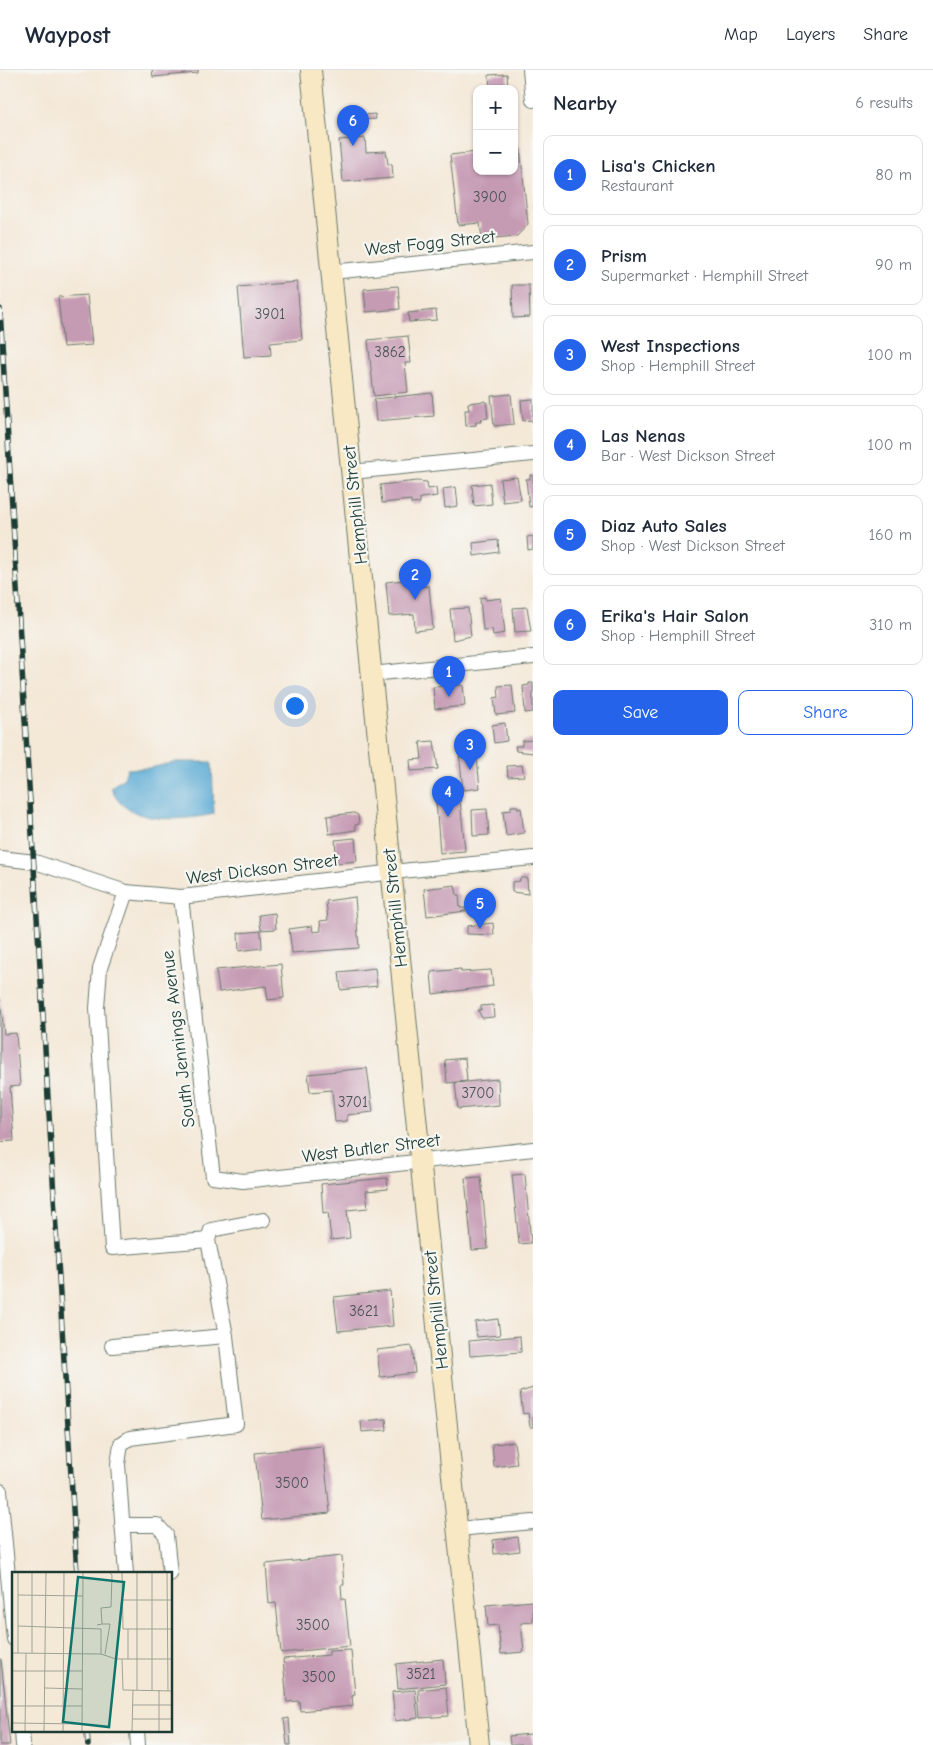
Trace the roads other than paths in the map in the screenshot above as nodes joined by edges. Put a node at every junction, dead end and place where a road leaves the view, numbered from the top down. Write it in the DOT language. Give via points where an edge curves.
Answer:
graph roads {
  1 [pos="311,70"];
  2 [pos="530,70"];
  3 [pos="533,100"];
  4 [pos="533,252"];
  5 [pos="331,272"];
  6 [pos="533,454"];
  7 [pos="351,472"];
  8 [pos="533,657"];
  9 [pos="372,674"];
  10 [pos="0,858"];
  11 [pos="533,858"];
  12 [pos="392,873"];
  13 [pos="126,892"];
  14 [pos="180,898"];
  15 [pos="533,1149"];
  16 [pos="421,1160"];
  17 [pos="213,1177"];
  18 [pos="263,1220"];
  19 [pos="208,1240"];
  20 [pos="226,1336"];
  21 [pos="112,1346"];
  22 [pos="0,1490"];
  23 [pos="533,1522"];
  24 [pos="122,1525"];
  25 [pos="458,1529"];
  26 [pos="2,1535"];
  27 [pos="126,1572"];
  28 [pos="170,1572"];
  29 [pos="12,1622"];
  30 [pos="22,1732"];
  31 [pos="137,1732"];
  32 [pos="23,1745"];
  33 [pos="138,1745"];
  34 [pos="480,1745"];
  1 -- 5 [label="main road, Hemphill Street"];
  2 -- 3 [label="street"];
  4 -- 5 [label="street, West Fogg Street"];
  5 -- 7 [label="main road, Hemphill Street"];
  6 -- 7 [label="street"];
  7 -- 9 [label="main road, Hemphill Street"];
  8 -- 9 [label="street"];
  9 -- 12 [label="main road, Hemphill Street"];
  10 -- 13 [label="street, West Dickson Street" via="34,862"];
  11 -- 12 [label="street, West Dickson Street"];
  12 -- 14 [label="street, West Dickson Street"];
  12 -- 16 [label="main road, Hemphill Street"];
  13 -- 14 [label="street, West Dickson Street"];
  13 -- 19 [label="street" via="100,968 97,1008 112,1248"];
  14 -- 17 [label="street, South Jennings Avenue"];
  15 -- 16 [label="street, West Butler Street"];
  16 -- 17 [label="street, West Butler Street" via="243,1181"];
  16 -- 25 [label="main road, Hemphill Street"];
  18 -- 19 [label="street" via="211,1230"];
  19 -- 20 [label="street"];
  20 -- 21 [label="street"];
  20 -- 24 [label="street" via="236,1424 136,1437 121,1444 118,1464"];
  22 -- 26 [label="street"];
  23 -- 25 [label="street"];
  24 -- 27 [label="street"];
  24 -- 28 [label="street" via="157,1526 166,1535"];
  25 -- 34 [label="main road, Hemphill Street"];
  26 -- 29 [label="street"];
  30 -- 32 [label="street"];
  31 -- 33 [label="street"];
}
